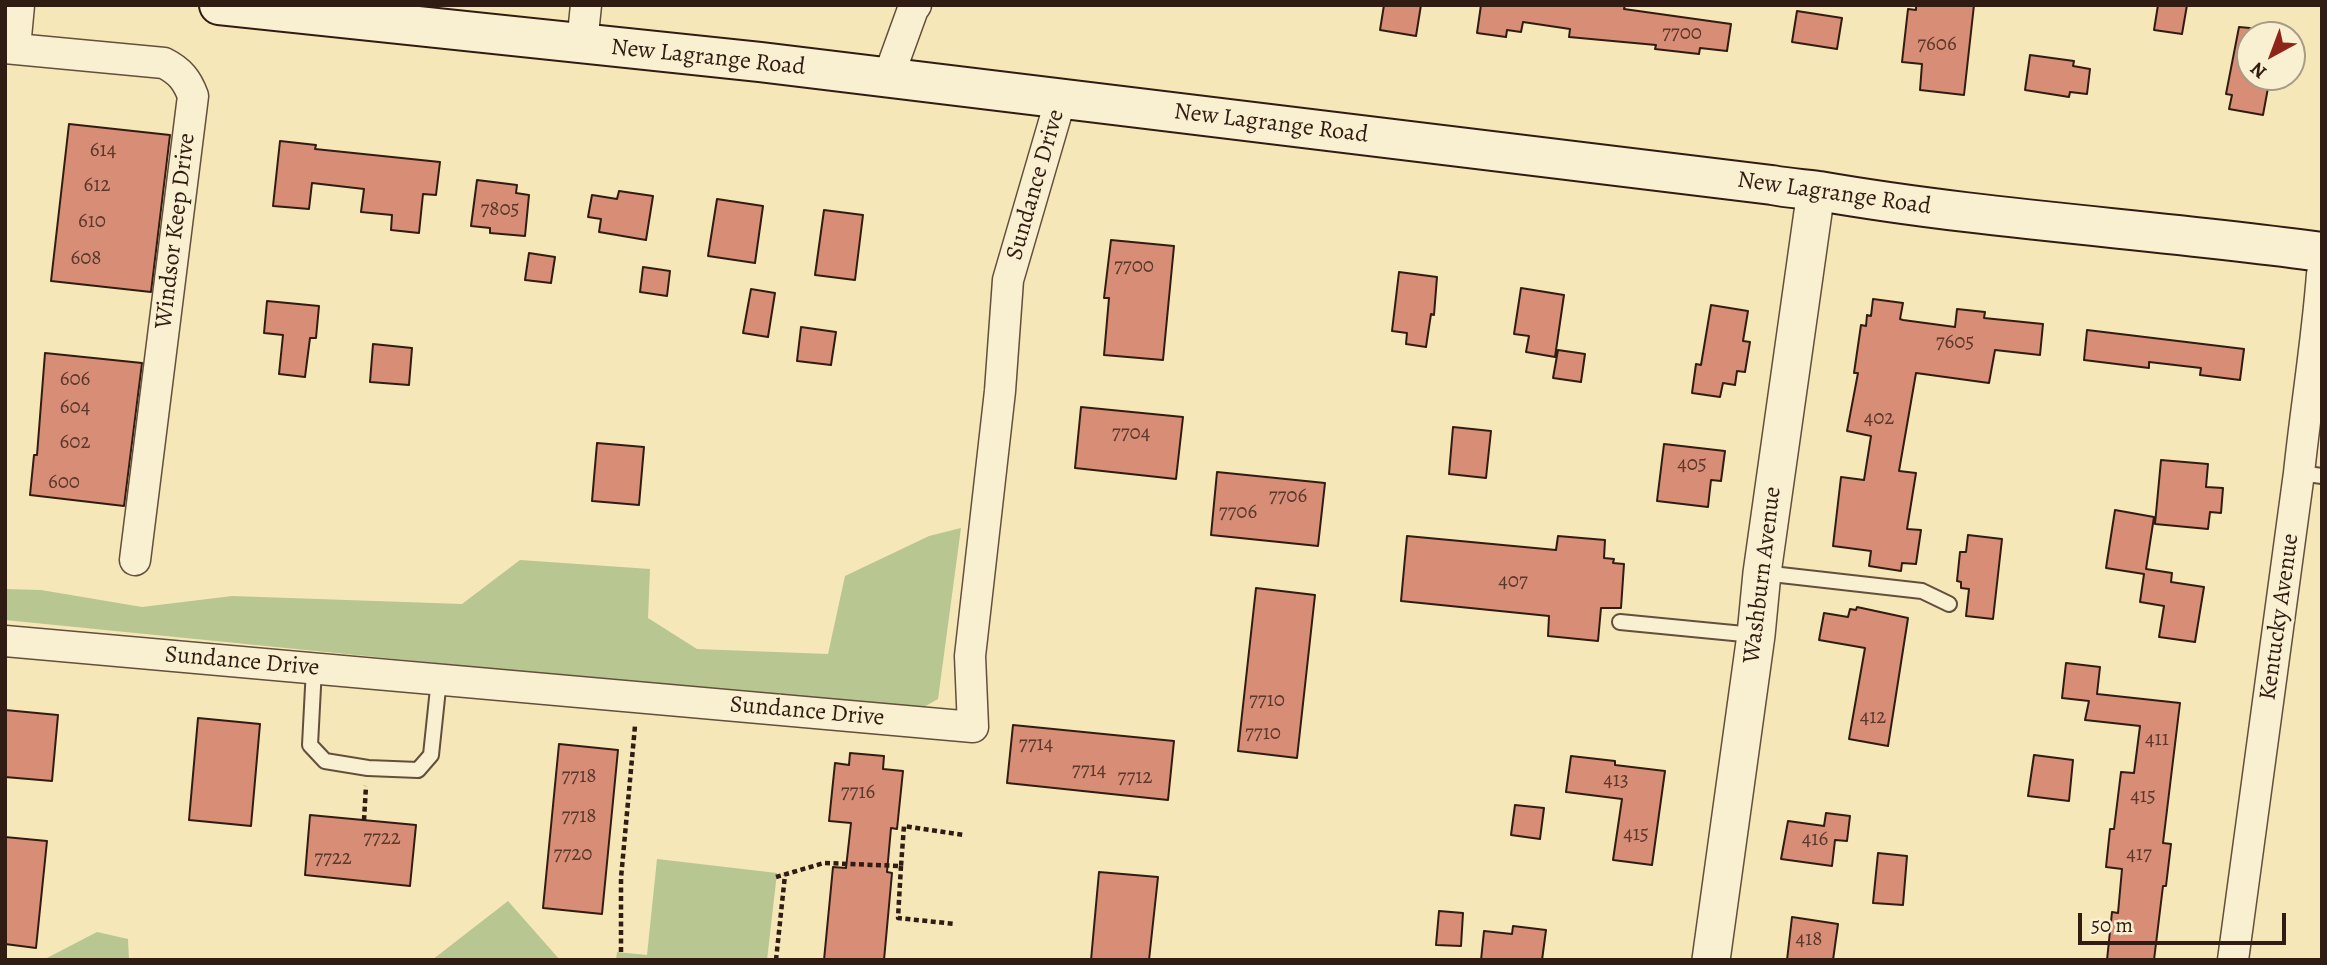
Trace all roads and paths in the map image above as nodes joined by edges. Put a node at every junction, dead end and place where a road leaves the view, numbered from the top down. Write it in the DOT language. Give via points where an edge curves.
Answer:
graph roads {
  1 [pos="19,5"];
  2 [pos="219,5"];
  3 [pos="586,5"];
  4 [pos="916,5"];
  5 [pos="286,9"];
  6 [pos="582,44"];
  7 [pos="10,48"];
  8 [pos="888,78"];
  9 [pos="1060,98"];
  10 [pos="1816,191"];
  11 [pos="2322,252"];
  12 [pos="2322,274"];
  13 [pos="2311,474"];
  14 [pos="135,560"];
  15 [pos="1762,573"];
  16 [pos="1948,604"];
  17 [pos="1620,622"];
  18 [pos="1756,635"];
  19 [pos="5,640"];
  20 [pos="314,668"];
  21 [pos="439,679"];
  22 [pos="638,697"];
  23 [pos="368,768"];
  24 [pos="363,820"];
  25 [pos="964,835"];
  26 [pos="901,866"];
  27 [pos="785,874"];
  28 [pos="776,877"];
  29 [pos="954,924"];
  30 [pos="621,952"];
  31 [pos="776,960"];
  32 [pos="1712,960"];
  33 [pos="2233,960"];
  1 -- 7 [label="street, Windsor Keep Drive"];
  2 -- 5 [label="main road, New Lagrange Road"];
  3 -- 6 [label="street"];
  4 -- 8 [label="street"];
  5 -- 6 [label="main road, New Lagrange Road"];
  6 -- 8 [label="main road, New Lagrange Road"];
  7 -- 14 [label="street, Windsor Keep Drive" via="164,63 178,70 193,96"];
  8 -- 9 [label="main road, New Lagrange Road"];
  9 -- 10 [label="main road, New Lagrange Road"];
  9 -- 22 [label="street, Sundance Drive" via="1008,280 970,656 973,727"];
  10 -- 11 [label="main road, New Lagrange Road"];
  10 -- 15 [label="street, Washburn Avenue"];
  12 -- 13 [label="street, Kentucky Avenue" via="2308,391"];
  13 -- 33 [label="street, Kentucky Avenue"];
  15 -- 16 [label="lane" via="1922,591"];
  15 -- 18 [label="street, Washburn Avenue"];
  17 -- 18 [label="lane"];
  18 -- 32 [label="street, Washburn Avenue"];
  19 -- 20 [label="street, Sundance Drive"];
  20 -- 21 [label="street, Sundance Drive"];
  20 -- 23 [label="lane" via="310,745 326,761"];
  21 -- 22 [label="street, Sundance Drive"];
  21 -- 23 [label="lane" via="431,755 418,770"];
  22 -- 30 [label="path" via="621,878"];
  23 -- 24 [label="path"];
  25 -- 26 [label="path" via="904,826"];
  26 -- 27 [label="path" via="824,863"];
  26 -- 29 [label="path" via="898,918"];
  27 -- 28 [label="path"];
  27 -- 31 [label="path"];
}
